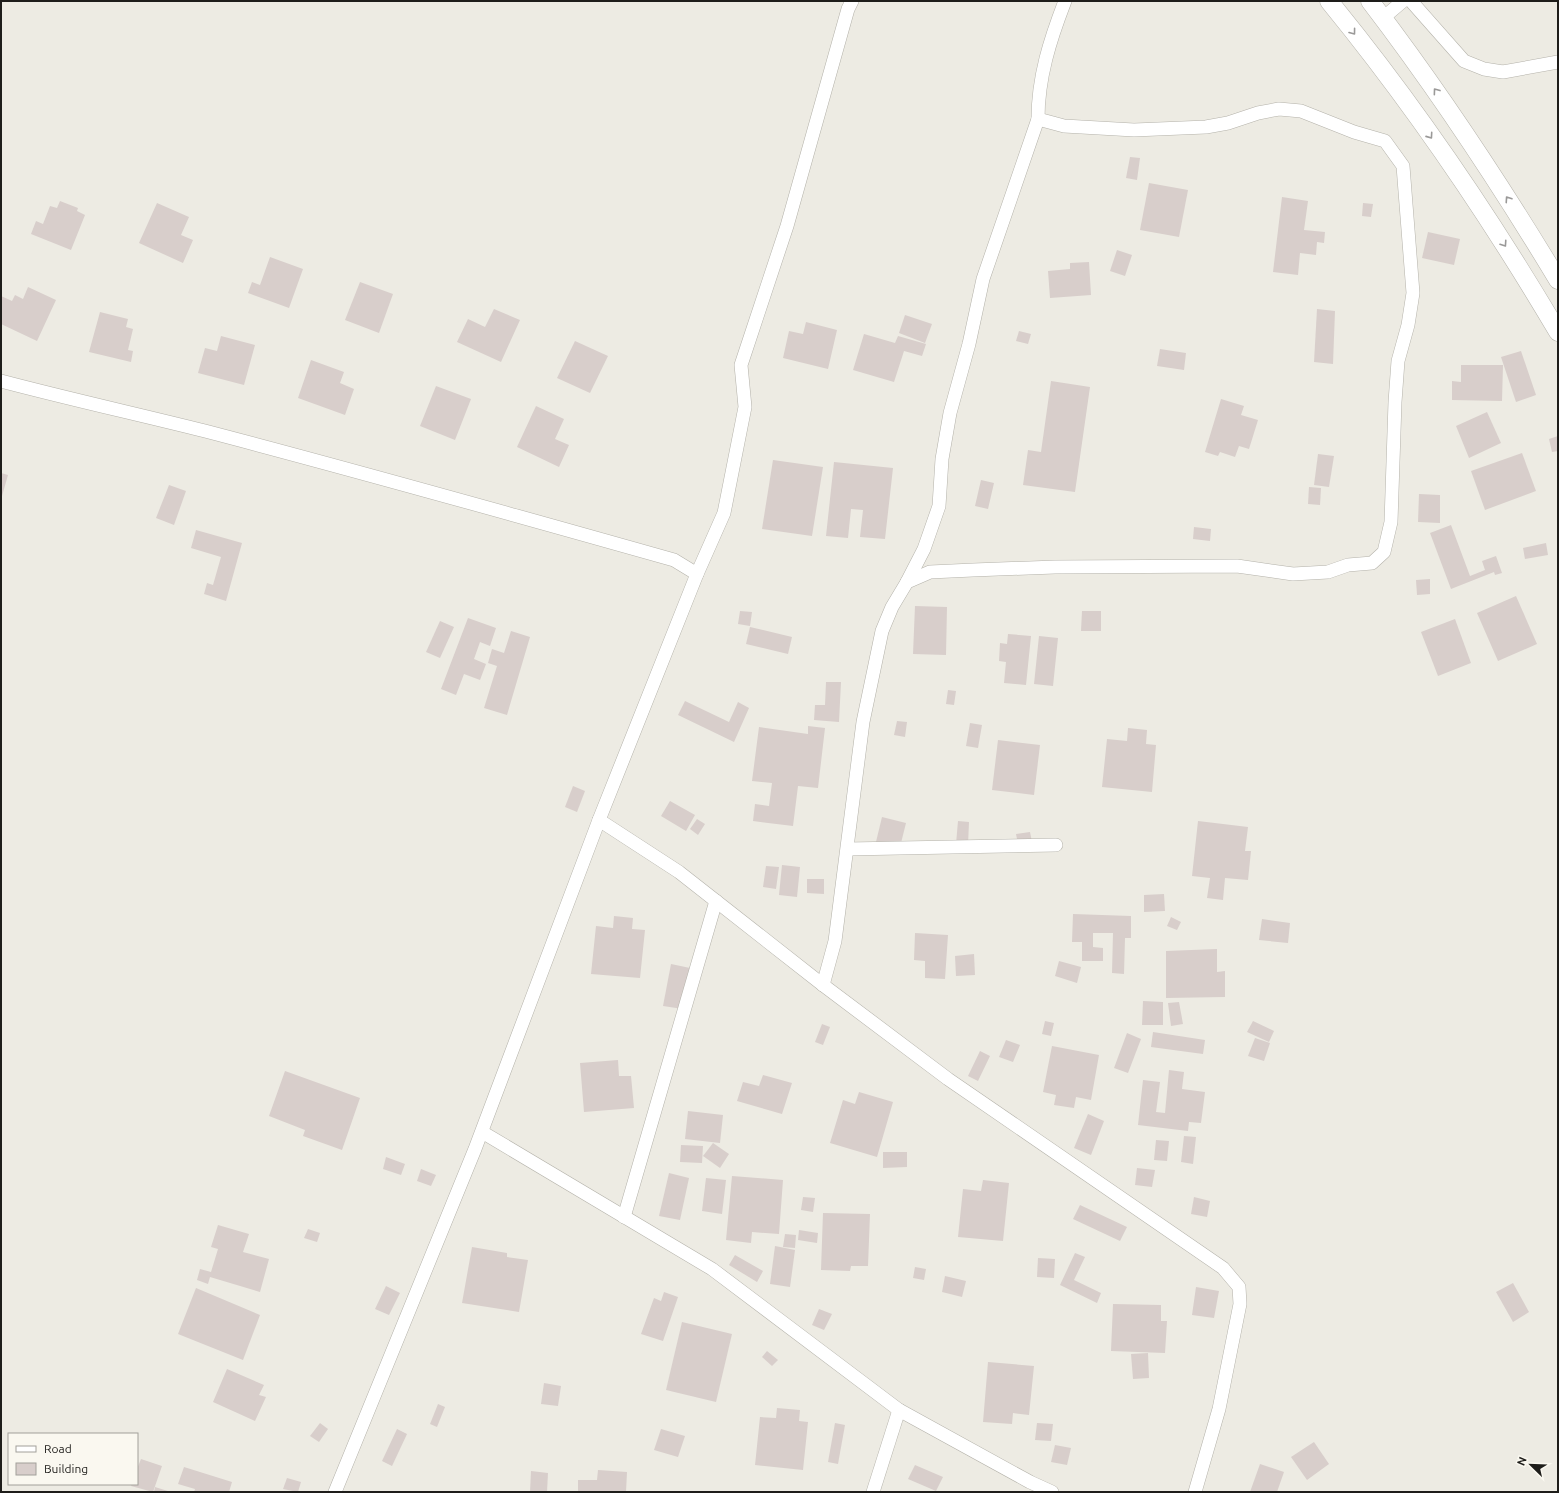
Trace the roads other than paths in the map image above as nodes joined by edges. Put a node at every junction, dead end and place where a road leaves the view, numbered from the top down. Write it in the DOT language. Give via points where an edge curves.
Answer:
graph roads {
  1 [pos="1065,1"];
  2 [pos="1329,1"];
  3 [pos="1370,1"];
  4 [pos="1403,1"];
  5 [pos="1411,1"];
  6 [pos="848,4"];
  7 [pos="1383,18"];
  8 [pos="1558,56"];
  9 [pos="1552,63"];
  10 [pos="1038,119"];
  11 [pos="1558,280"];
  12 [pos="1558,332"];
  13 [pos="1,381"];
  14 [pos="697,574"];
  15 [pos="907,582"];
  16 [pos="599,820"];
  17 [pos="1056,845"];
  18 [pos="848,849"];
  19 [pos="716,901"];
  20 [pos="823,985"];
  21 [pos="482,1132"];
  22 [pos="624,1217"];
  23 [pos="899,1410"];
  24 [pos="335,1492"];
  25 [pos="874,1492"];
  26 [pos="1052,1492"];
  27 [pos="1195,1492"];
  1 -- 10 [label="street" via="1042,67"];
  2 -- 12 [label="main road, one-way" via="1410,108 1464,185 1517,263"];
  3 -- 7 [label="main road"];
  4 -- 7 [label="street"];
  5 -- 9 [label="street" via="1464,61 1484,69 1503,72"];
  6 -- 14 [label="street" via="787,226 741,365 745,408 724,513"];
  11 -- 7 [label="main road, one-way" via="1441,98"];
  8 -- 9 [label="street"];
  10 -- 15 [label="street" via="983,279 950,413 942,459 939,506 924,549"];
  10 -- 15 [label="street" via="1064,126 1134,130 1228,124 1258,113 1279,109 1301,111 1385,141 1403,166 1413,293 1408,325 1398,361 1394,402 1391,522 1384,552 1372,563 1348,565 1328,572 1293,574 1237,566 1055,567 930,572"];
  13 -- 14 [label="street" via="203,431 442,495 674,560"];
  14 -- 16 [label="street"];
  15 -- 18 [label="street" via="882,631 863,722"];
  16 -- 19 [label="street" via="678,872"];
  16 -- 21 [label="street"];
  17 -- 18 [label="street"];
  18 -- 20 [label="street" via="834,940"];
  19 -- 20 [label="street"];
  19 -- 22 [label="street"];
  20 -- 27 [label="street" via="948,1079 1224,1268 1239,1287 1240,1304 1219,1409"];
  21 -- 22 [label="street"];
  21 -- 24 [label="street"];
  22 -- 23 [label="street" via="712,1269"];
  23 -- 25 [label="street"];
  23 -- 26 [label="street"];
}
